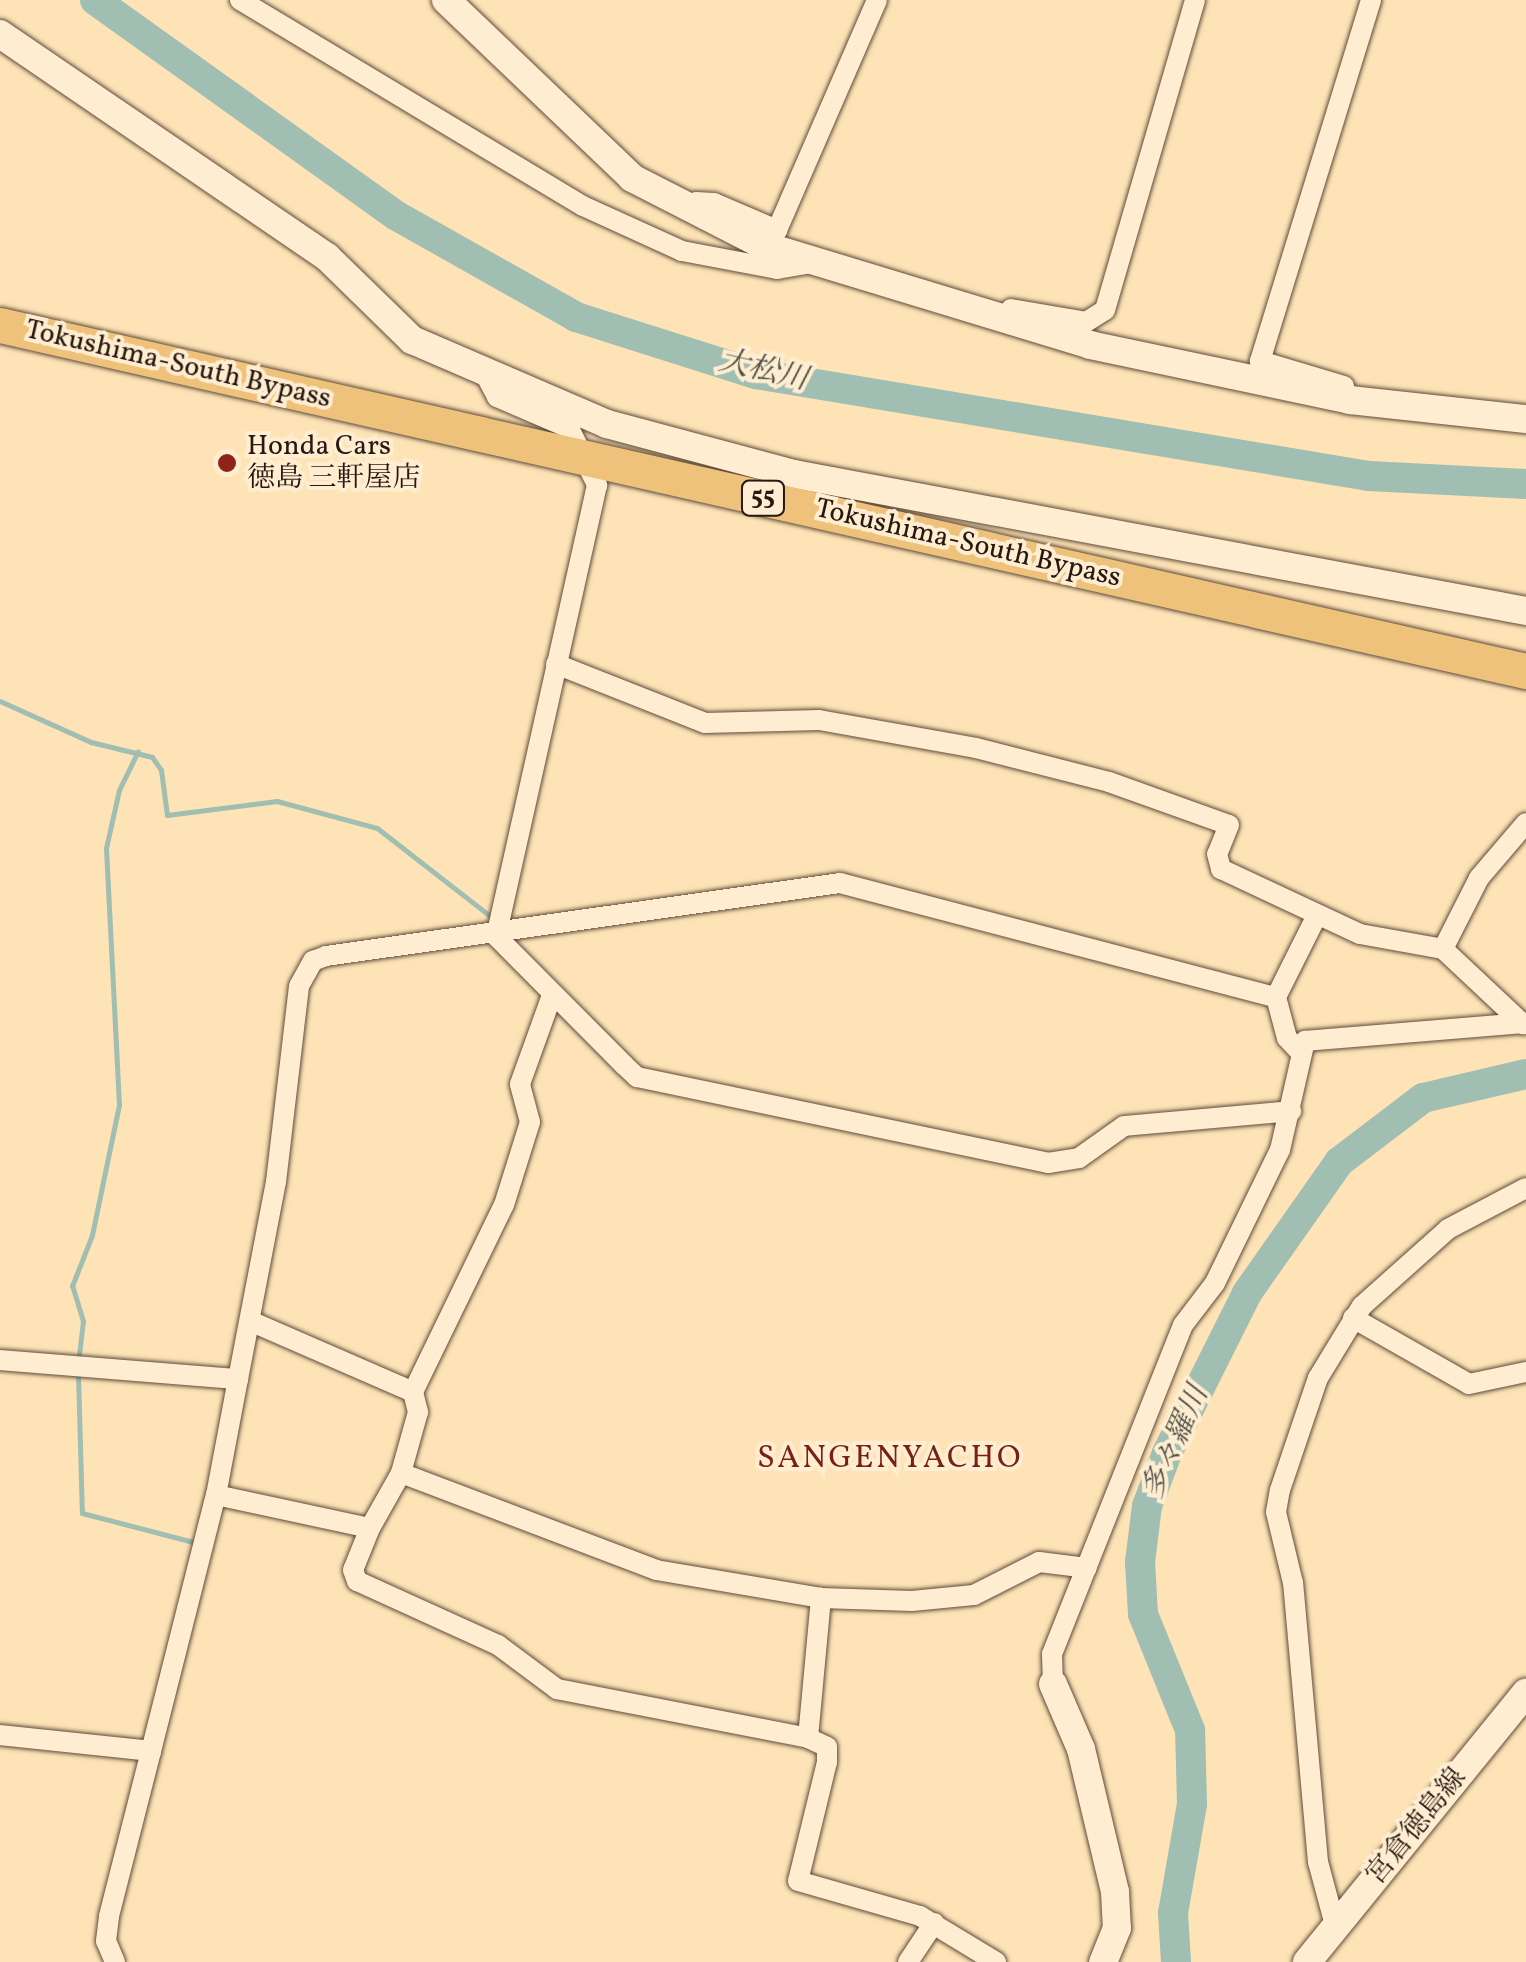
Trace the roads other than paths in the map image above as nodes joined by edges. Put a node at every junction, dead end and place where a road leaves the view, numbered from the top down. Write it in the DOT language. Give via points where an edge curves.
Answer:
graph roads {
  1 [pos="240,0"];
  2 [pos="446,0"];
  3 [pos="877,0"];
  4 [pos="1196,0"];
  5 [pos="1370,0"];
  6 [pos="0,34"];
  7 [pos="687,211"];
  8 [pos="810,263"];
  9 [pos="995,319"];
  10 [pos="0,325"];
  11 [pos="0,350"];
  12 [pos="485,374"];
  13 [pos="1350,400"];
  14 [pos="1526,418"];
  15 [pos="589,471"];
  16 [pos="1526,611"];
  17 [pos="556,664"];
  18 [pos="1526,671"];
  19 [pos="1526,695"];
  20 [pos="1526,822"];
  21 [pos="1316,917"];
  22 [pos="496,936"];
  23 [pos="1443,949"];
  24 [pos="552,994"];
  25 [pos="1276,997"];
  26 [pos="1525,1023"];
  27 [pos="1298,1050"];
  28 [pos="1291,1112"];
  29 [pos="1522,1196"];
  30 [pos="1354,1318"];
  31 [pos="250,1320"];
  32 [pos="0,1360"];
  33 [pos="1526,1372"];
  34 [pos="238,1379"];
  35 [pos="413,1392"];
  36 [pos="401,1473"];
  37 [pos="216,1495"];
  38 [pos="370,1528"];
  39 [pos="1087,1568"];
  40 [pos="821,1598"];
  41 [pos="1053,1684"];
  42 [pos="1526,1693"];
  43 [pos="0,1735"];
  44 [pos="808,1738"];
  45 [pos="151,1751"];
  46 [pos="934,1923"];
  47 [pos="1336,1929"];
  48 [pos="115,1962"];
  49 [pos="908,1962"];
  50 [pos="996,1962"];
  51 [pos="1103,1962"];
  52 [pos="1307,1962"];
  1 -- 8 [label="street" via="583,206 682,251 777,269"];
  2 -- 7 [label="street" via="592,145"];
  3 -- 7 [label="street" via="777,230 714,203 696,202"];
  4 -- 9 [label="street" via="1105,310 1086,322 1002,307"];
  5 -- 13 [label="street" via="1260,361 1349,388"];
  6 -- 12 [label="street" via="327,257 412,340"];
  7 -- 8 [label="street"];
  8 -- 9 [label="street"];
  9 -- 13 [label="street"];
  10 -- 15 [label="highway, Tokushima-South Bypass / 55"];
  11 -- 15 [label="highway, Tokushima-South Bypass / 55"];
  12 -- 15 [label="street" via="497,397 569,428"];
  12 -- 16 [label="street" via="607,424 794,474"];
  13 -- 14 [label="street"];
  15 -- 17 [label="street"];
  15 -- 18 [label="highway, Tokushima-South Bypass / 55"];
  15 -- 19 [label="highway, Tokushima-South Bypass / 55"];
  17 -- 21 [label="street" via="704,723 819,720 976,748 1109,782 1229,825 1217,854 1221,869"];
  17 -- 22 [label="street"];
  20 -- 23 [label="street" via="1479,878"];
  21 -- 23 [label="street" via="1378,938"];
  21 -- 25 [label="street"];
  22 -- 24 [label="street"];
  22 -- 25 [label="street" via="840,883"];
  22 -- 31 [label="street" via="326,956 304,971"];
  23 -- 26 [label="street"];
  24 -- 28 [label="street" via="637,1077 1048,1163 1079,1158 1124,1126"];
  24 -- 35 [label="street" via="520,1084 530,1122 504,1204"];
  25 -- 27 [label="street" via="1287,1038"];
  26 -- 27 [label="street" via="1305,1041"];
  27 -- 28 [label="street"];
  28 -- 39 [label="street" via="1216,1283 1184,1325"];
  29 -- 30 [label="street" via="1448,1229"];
  30 -- 33 [label="street" via="1470,1384"];
  30 -- 47 [label="street" via="1318,1378 1276,1512 1292,1582 1318,1862"];
  31 -- 34 [label="street"];
  31 -- 35 [label="street"];
  32 -- 34 [label="street"];
  34 -- 37 [label="street"];
  35 -- 36 [label="street" via="418,1412"];
  36 -- 38 [label="street"];
  36 -- 40 [label="street" via="656,1570"];
  37 -- 38 [label="street"];
  37 -- 45 [label="street"];
  38 -- 44 [label="street" via="354,1570 357,1581 498,1645 557,1689"];
  39 -- 40 [label="street" via="1024,1565 993,1588 942,1600"];
  39 -- 41 [label="street" via="1052,1654"];
  40 -- 44 [label="street"];
  41 -- 51 [label="street" via="1080,1748 1115,1892 1117,1928"];
  42 -- 47 [label="street, 宮倉徳島線"];
  43 -- 45 [label="street"];
  44 -- 46 [label="street" via="826,1747 827,1762 798,1882"];
  45 -- 48 [label="street" via="109,1916 106,1941"];
  46 -- 49 [label="street"];
  46 -- 50 [label="street"];
  47 -- 52 [label="street, 宮倉徳島線"];
}
